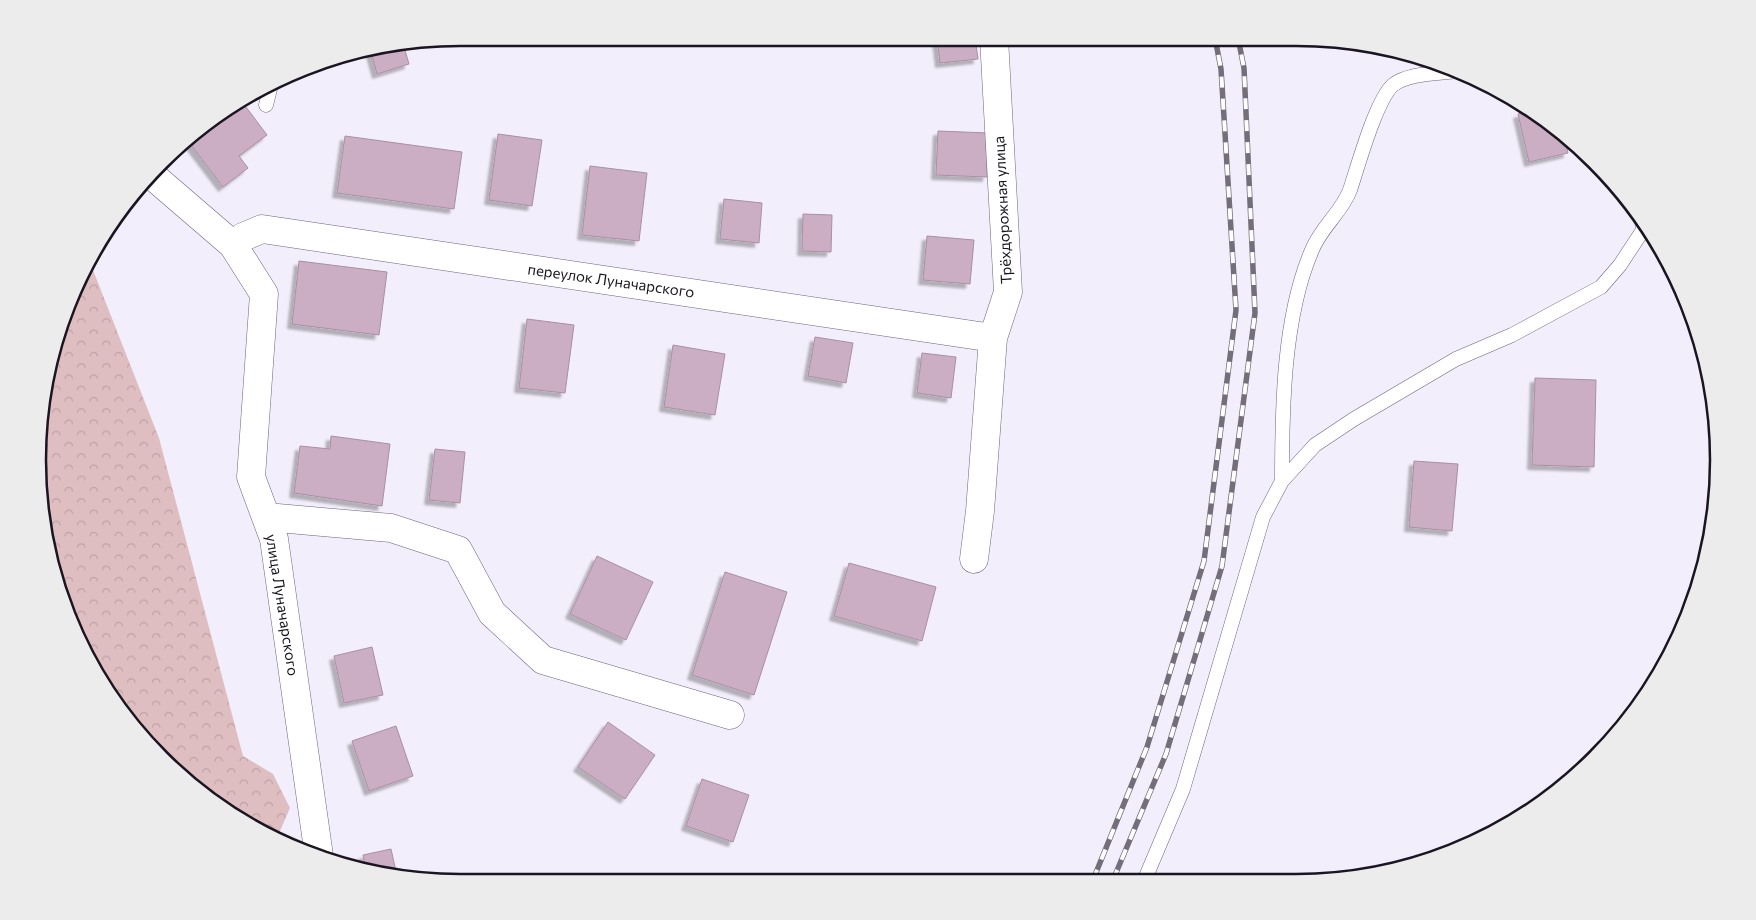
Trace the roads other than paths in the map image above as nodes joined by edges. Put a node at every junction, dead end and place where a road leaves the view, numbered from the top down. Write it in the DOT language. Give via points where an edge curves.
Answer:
graph roads {
  1 [pos="994,46"];
  2 [pos="1442,73"];
  3 [pos="269,93"];
  4 [pos="266,105"];
  5 [pos="156,179"];
  6 [pos="1641,232"];
  7 [pos="233,245"];
  8 [pos="993,338"];
  9 [pos="1282,482"];
  10 [pos="266,517"];
  11 [pos="974,559"];
  12 [pos="730,715"];
  13 [pos="318,848"];
  14 [pos="1148,874"];
  1 -- 8 [label="street, Трёхдорожная улица" via="1008,292"];
  2 -- 9 [label="lane" via="1404,79 1393,85 1382,100 1346,201 1320,233 1311,251 1297,297 1288,354 1282,415"];
  3 -- 4 [label="lane"];
  5 -- 7 [label="street, улица Луначарского"];
  6 -- 9 [label="lane" via="1602,287 1512,335 1456,359 1354,419 1315,445"];
  7 -- 8 [label="street, переулок Луначарского" via="243,237 262,230"];
  7 -- 10 [label="street, улица Луначарского" via="264,294 251,477"];
  8 -- 11 [label="street, Трёхдорожная улица"];
  9 -- 14 [label="lane" via="1263,517 1183,789"];
  10 -- 12 [label="street" via="391,528 458,550 492,613 542,660"];
  10 -- 13 [label="street, улица Луначарского" via="274,539"];
}
